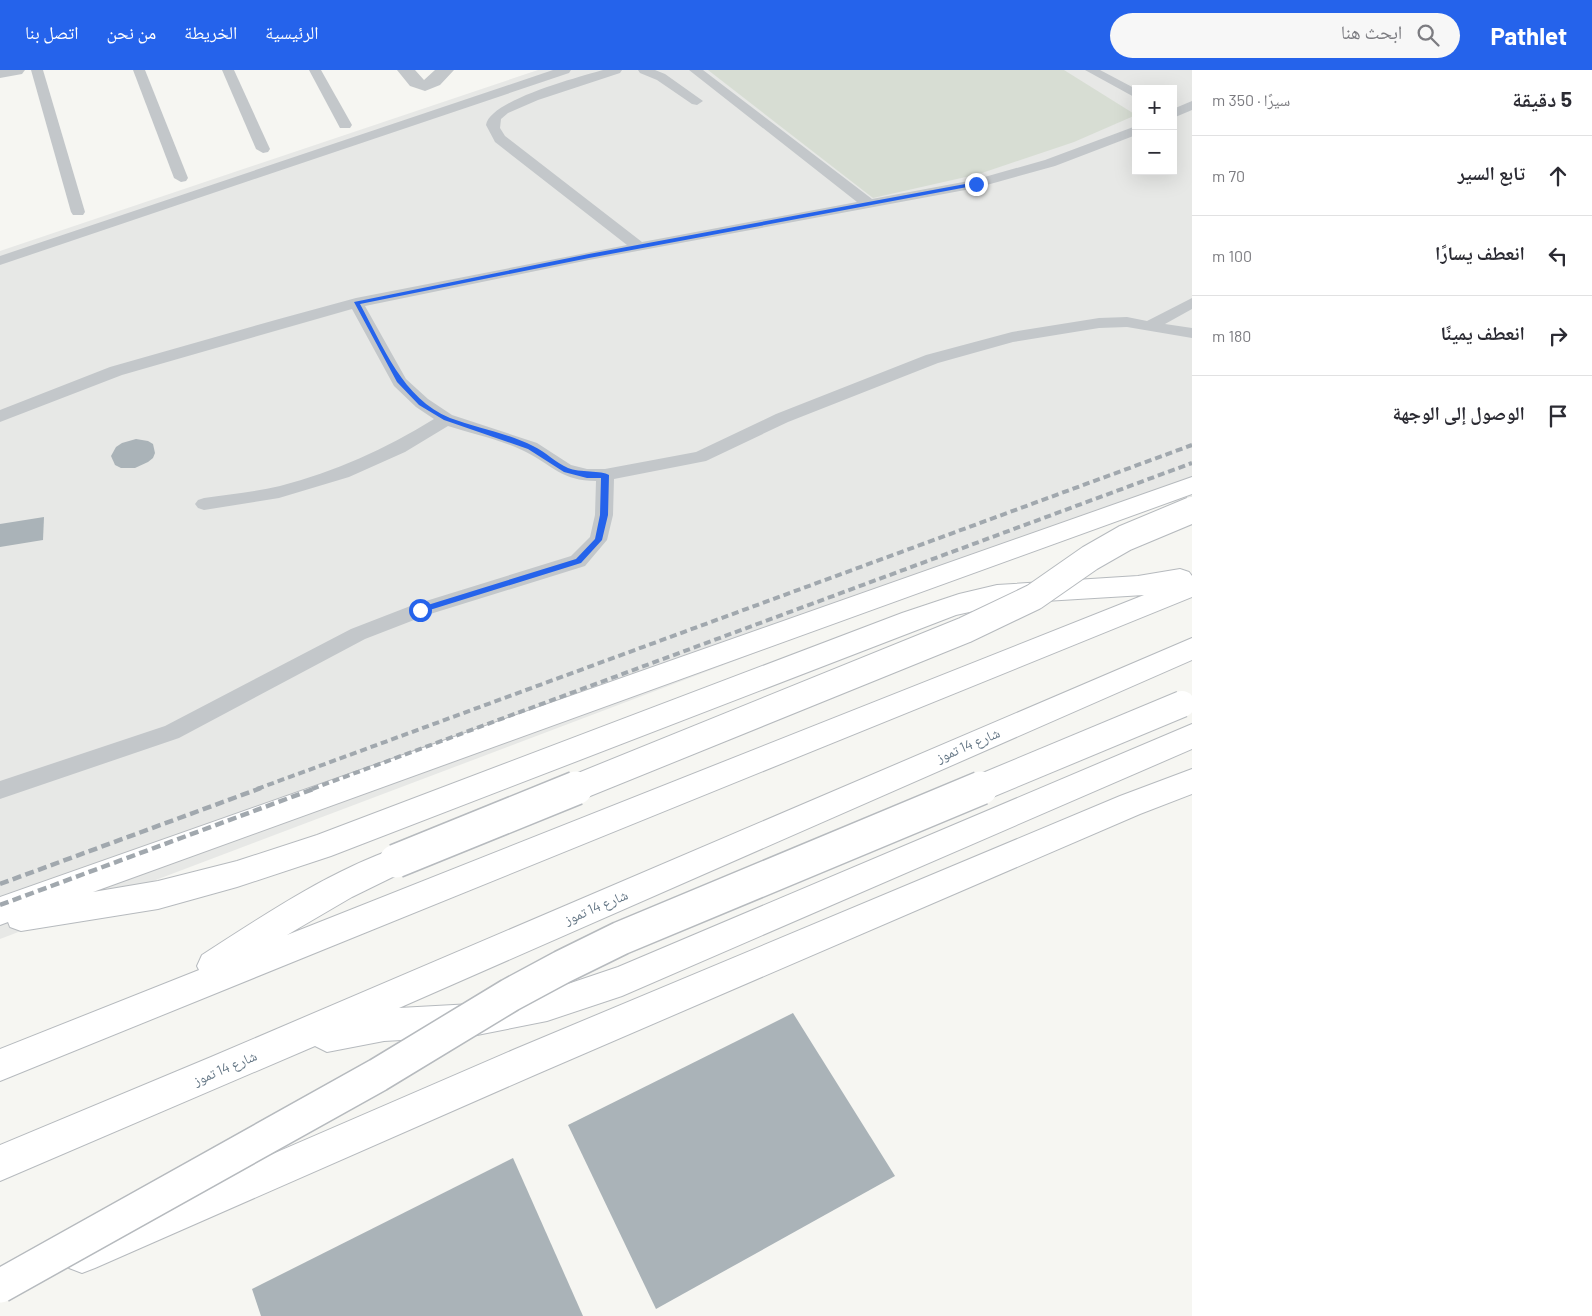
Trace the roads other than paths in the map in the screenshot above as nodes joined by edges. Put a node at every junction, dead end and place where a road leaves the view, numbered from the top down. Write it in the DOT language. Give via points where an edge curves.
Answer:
graph roads {
  1 [pos="16,70"];
  2 [pos="37,70"];
  3 [pos="139,70"];
  4 [pos="228,70"];
  5 [pos="315,70"];
  6 [pos="406,70"];
  7 [pos="445,70"];
  8 [pos="565,70"];
  9 [pos="616,70"];
  10 [pos="644,70"];
  11 [pos="694,70"];
  12 [pos="1091,70"];
  13 [pos="0,73"];
  14 [pos="1132,92"];
  15 [pos="697,101"];
  16 [pos="1192,105"];
  17 [pos="1177,111"];
  18 [pos="345,125"];
  19 [pos="1132,132"];
  20 [pos="263,149"];
  21 [pos="181,178"];
  22 [pos="870,204"];
  23 [pos="78,212"];
  24 [pos="639,247"];
  25 [pos="0,261"];
  26 [pos="356,303"];
  27 [pos="1192,303"];
  28 [pos="1151,324"];
  29 [pos="1192,333"];
  30 [pos="0,416"];
  31 [pos="446,419"];
  32 [pos="605,475"];
  33 [pos="1192,485"];
  34 [pos="204,504"];
  35 [pos="1192,510"];
  36 [pos="1192,576"];
  37 [pos="1192,586"];
  38 [pos="1192,648"];
  39 [pos="1187,701"];
  40 [pos="1192,736"];
  41 [pos="1192,781"];
  42 [pos="0,790"];
  43 [pos="0,911"];
  44 [pos="0,921"];
  45 [pos="128,1013"];
  46 [pos="0,1065"];
  47 [pos="223,1069"];
  48 [pos="0,1163"];
  49 [pos="0,1286"];
  50 [pos="0,1291"];
  1 -- 13 [label="street"];
  2 -- 23 [label="lane"];
  3 -- 21 [label="lane"];
  4 -- 20 [label="lane"];
  5 -- 18 [label="lane"];
  6 -- 7 [label="street" via="414,83 423,87 429,86"];
  8 -- 25 [label="lane"];
  9 -- 24 [label="lane" via="512,105 497,115 492,124 500,139"];
  10 -- 15 [label="lane"];
  11 -- 22 [label="lane"];
  12 -- 14 [label="lane"];
  16 -- 17 [label="lane"];
  19 -- 22 [label="lane" via="1050,163 976,184"];
  22 -- 24 [label="lane"];
  24 -- 26 [label="lane"];
  26 -- 30 [label="lane" via="116,371"];
  26 -- 31 [label="lane" via="400,382 422,403"];
  27 -- 28 [label="lane"];
  28 -- 29 [label="lane"];
  28 -- 32 [label="lane" via="1100,323 1020,335 964,350 932,359 782,418 700,457"];
  31 -- 32 [label="lane" via="531,447 566,470"];
  31 -- 34 [label="lane" via="399,448 343,473 279,492"];
  32 -- 42 [label="lane" via="604,515 598,540 578,561 420,610 358,634 172,732"];
  33 -- 43 [label="main road"];
  35 -- 45 [label="main road, bridge" via="1125,538 1034,597 983,622 396,861 341,887 188,982"];
  36 -- 44 [label="main road" via="1109,589 1008,593 971,600 911,620 320,847 158,895"];
  37 -- 45 [label="main road"];
  38 -- 47 [label="main road, شارع 14 تموز"];
  39 -- 49 [label="main road, bridge" via="621,938 562,967 239,1155"];
  40 -- 47 [label="main road" via="622,981 547,1006 500,1015 472,1020 384,1025 303,1040"];
  41 -- 50 [label="main road" via="516,1066"];
  45 -- 46 [label="main road"];
  47 -- 48 [label="main road, شارع 14 تموز"];
}
